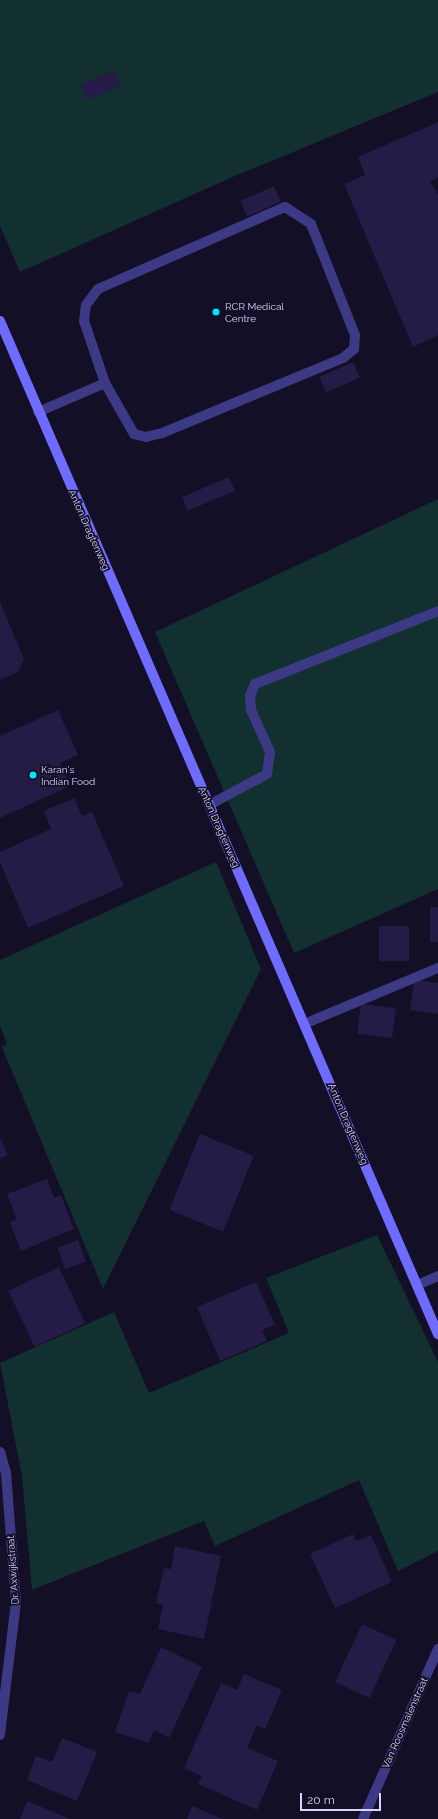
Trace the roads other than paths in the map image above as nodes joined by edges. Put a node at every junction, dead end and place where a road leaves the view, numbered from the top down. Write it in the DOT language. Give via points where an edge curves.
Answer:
graph roads {
  1 [pos="0,321"];
  2 [pos="105,383"];
  3 [pos="38,412"];
  4 [pos="438,611"];
  5 [pos="209,805"];
  6 [pos="438,968"];
  7 [pos="304,1024"];
  8 [pos="438,1276"];
  9 [pos="417,1285"];
  10 [pos="438,1334"];
  11 [pos="0,1452"];
  12 [pos="438,1648"];
  13 [pos="0,1735"];
  14 [pos="363,1819"];
  1 -- 3 [label="main road, Anton Dragtenweg"];
  2 -- 2 [label="street" via="84,320 86,304 98,289 286,207 311,224 355,335 354,349 343,358 162,433 146,437 134,434"];
  2 -- 3 [label="street"];
  3 -- 5 [label="main road, Anton Dragtenweg"];
  4 -- 5 [label="street" via="255,684 250,696 251,710 270,752 267,774"];
  5 -- 7 [label="main road, Anton Dragtenweg"];
  6 -- 7 [label="street"];
  7 -- 9 [label="main road, Anton Dragtenweg"];
  8 -- 9 [label="street"];
  9 -- 10 [label="main road, Anton Dragtenweg"];
  11 -- 13 [label="street, Dr. Axwijkstraat" via="6,1473 16,1602"];
  12 -- 14 [label="street, Van Roosmalenstraat"];
}
